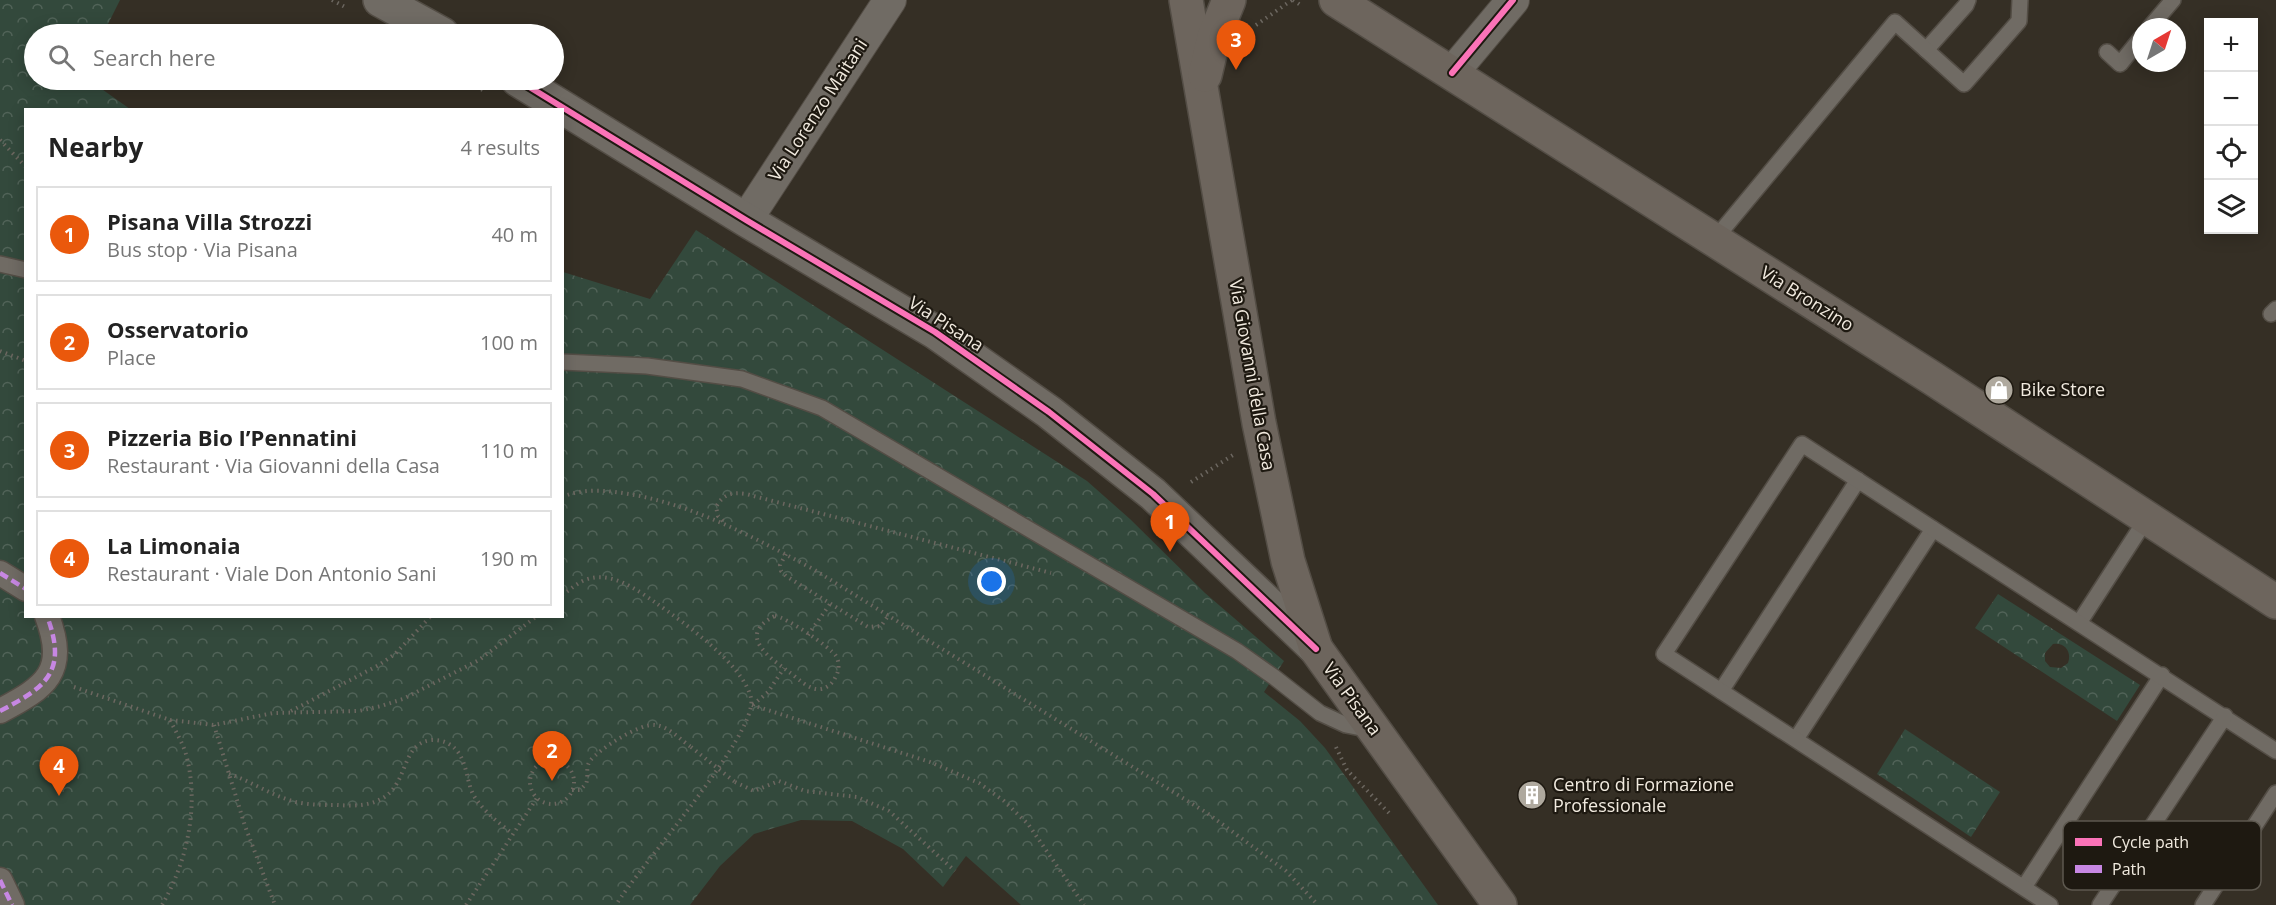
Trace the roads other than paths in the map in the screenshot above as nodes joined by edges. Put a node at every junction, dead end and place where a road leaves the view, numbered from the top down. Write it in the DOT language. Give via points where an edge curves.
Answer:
graph roads {
  1 [pos="380,0"];
  2 [pos="890,0"];
  3 [pos="1185,0"];
  4 [pos="1229,0"];
  5 [pos="1336,0"];
  6 [pos="1513,0"];
  7 [pos="1968,0"];
  8 [pos="2020,0"];
  9 [pos="2173,0"];
  10 [pos="2158,18"];
  11 [pos="424,24"];
  12 [pos="2132,49"];
  13 [pos="1926,50"];
  14 [pos="2107,52"];
  15 [pos="1452,73"];
  16 [pos="534,90"];
  17 [pos="1204,98"];
  18 [pos="564,108"];
  19 [pos="564,108"];
  20 [pos="746,220"];
  21 [pos="1714,240"];
  22 [pos="0,264"];
  23 [pos="24,270"];
  24 [pos="564,362"];
  25 [pos="1858,480"];
  26 [pos="2146,518"];
  27 [pos="1933,529"];
  28 [pos="0,573"];
  29 [pos="24,588"];
  30 [pos="2276,602"];
  31 [pos="47,618"];
  32 [pos="2079,622"];
  33 [pos="1316,649"];
  34 [pos="2162,675"];
  35 [pos="1720,691"];
  36 [pos="0,711"];
  37 [pos="2225,716"];
  38 [pos="1374,730"];
  39 [pos="1796,739"];
  40 [pos="2276,751"];
  41 [pos="2276,793"];
  42 [pos="2067,821"];
  43 [pos="2156,821"];
  44 [pos="2258,821"];
  45 [pos="2063,827"];
  46 [pos="0,880"];
  47 [pos="2024,887"];
  48 [pos="2110,890"];
  49 [pos="2213,890"];
  50 [pos="12,905"];
  51 [pos="1500,905"];
  52 [pos="2050,905"];
  53 [pos="2100,905"];
  54 [pos="2203,905"];
  1 -- 11 [label="street"];
  2 -- 20 [label="street, Via Lorenzo Maitani"];
  3 -- 17 [label="main road, Via Giovanni della Casa"];
  4 -- 17 [label="main road, Via Giovanni della Casa" via="1208,57"];
  5 -- 15 [label="main road, Via Bronzino"];
  6 -- 15 [label="street"];
  7 -- 13 [label="lane"];
  8 -- 13 [label="lane" via="2019,21 1964,84"];
  9 -- 10 [label="lane"];
  12 -- 14 [label="lane" via="2120,64"];
  13 -- 21 [label="lane" via="1895,22"];
  15 -- 21 [label="main road, Via Bronzino"];
  16 -- 18 [label="street, Via Pisana"];
  17 -- 33 [label="main road, Via Giovanni della Casa" via="1259,423 1288,561"];
  19 -- 20 [label="street, Via Pisana"];
  20 -- 33 [label="street, Via Pisana" via="935,332 1049,412 1161,501"];
  21 -- 26 [label="main road, Via Bronzino"];
  22 -- 23 [label="lane"];
  24 -- 38 [label="lane" via="647,366 742,379 822,408 1237,651 1322,715"];
  25 -- 27 [label="lane"];
  25 -- 35 [label="lane"];
  25 -- 35 [label="lane" via="1802,444 1690,614 1664,654"];
  26 -- 30 [label="main road, Via Bronzino"];
  26 -- 32 [label="lane"];
  27 -- 32 [label="lane"];
  27 -- 39 [label="lane"];
  28 -- 29 [label="street"];
  31 -- 36 [label="street" via="54,647 54,665 48,678 33,692"];
  32 -- 34 [label="lane"];
  33 -- 38 [label="main road, Via Pisana"];
  34 -- 37 [label="lane"];
  34 -- 42 [label="lane"];
  35 -- 39 [label="lane"];
  37 -- 40 [label="lane"];
  37 -- 43 [label="lane"];
  38 -- 51 [label="main road, Via Pisana"];
  39 -- 47 [label="lane"];
  41 -- 44 [label="lane"];
  45 -- 47 [label="lane"];
  46 -- 50 [label="street"];
  47 -- 52 [label="lane"];
  48 -- 53 [label="lane"];
  49 -- 54 [label="lane"];
}
